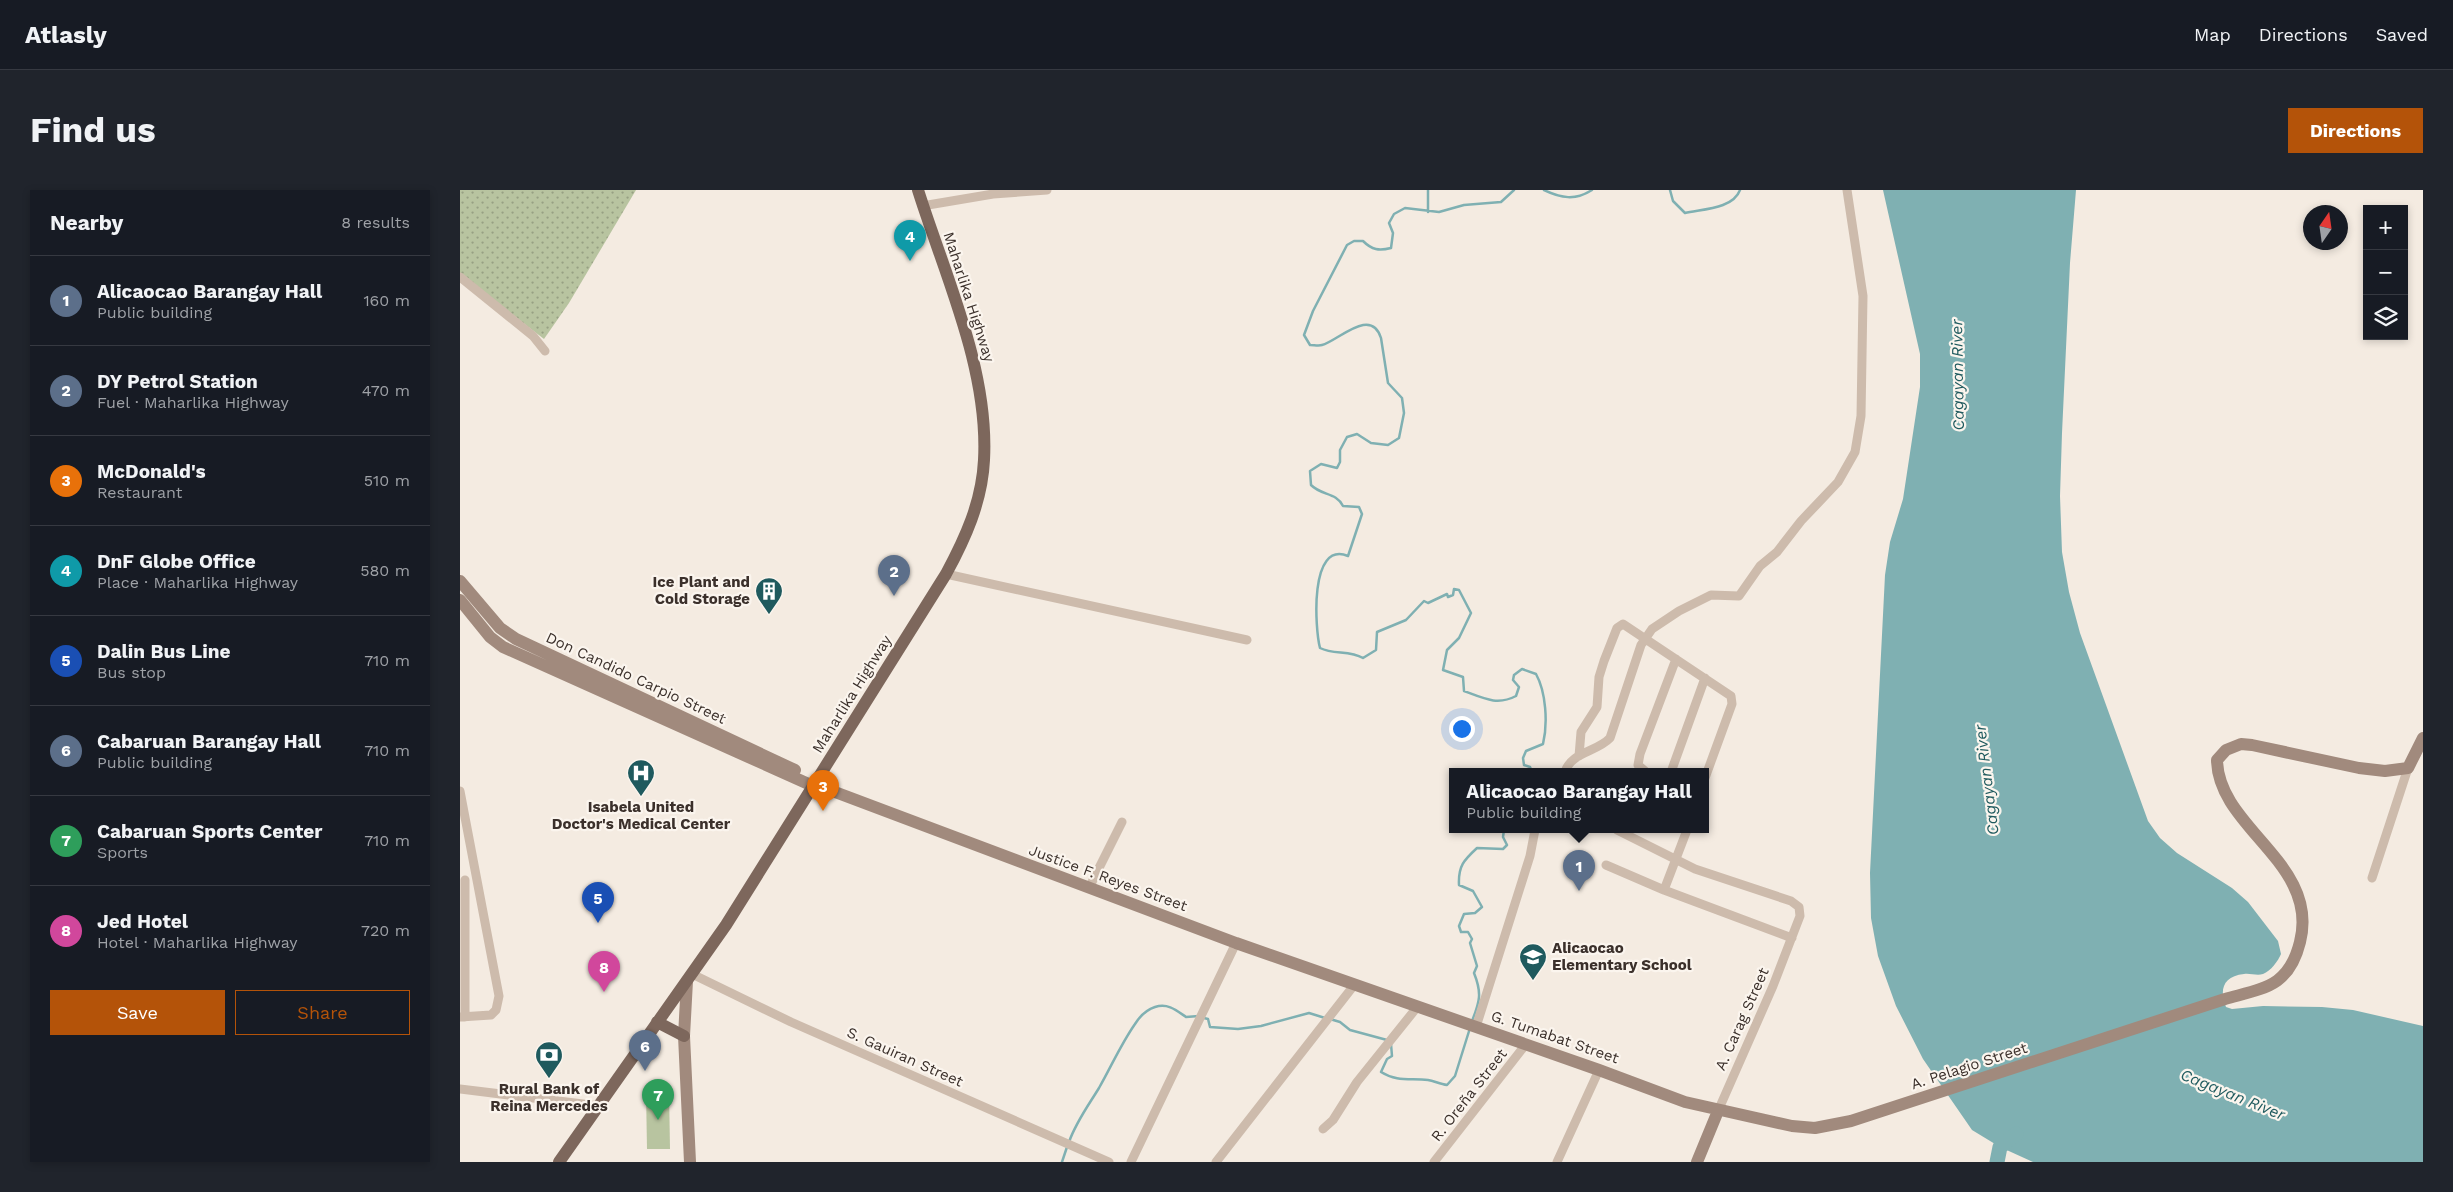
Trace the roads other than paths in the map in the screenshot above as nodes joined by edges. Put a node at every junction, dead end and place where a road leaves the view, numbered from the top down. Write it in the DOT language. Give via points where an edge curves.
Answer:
graph roads {
  1 [pos="918,190"];
  2 [pos="1047,190"];
  3 [pos="1847,190"];
  4 [pos="922,206"];
  5 [pos="460,277"];
  6 [pos="545,351"];
  7 [pos="946,574"];
  8 [pos="460,581"];
  9 [pos="460,600"];
  10 [pos="1644,639"];
  11 [pos="1247,640"];
  12 [pos="1676,659"];
  13 [pos="1705,678"];
  14 [pos="2423,738"];
  15 [pos="1578,756"];
  16 [pos="1568,768"];
  17 [pos="1641,768"];
  18 [pos="1671,768"];
  19 [pos="1709,768"];
  20 [pos="2408,768"];
  21 [pos="819,785"];
  22 [pos="460,791"];
  23 [pos="1122,822"];
  24 [pos="1535,833"];
  25 [pos="1623,833"];
  26 [pos="1686,833"];
  27 [pos="1676,859"];
  28 [pos="1606,865"];
  29 [pos="2372,878"];
  30 [pos="463,880"];
  31 [pos="476,880"];
  32 [pos="1089,888"];
  33 [pos="1664,890"];
  34 [pos="1792,938"];
  35 [pos="1236,943"];
  36 [pos="689,977"];
  37 [pos="1355,984"];
  38 [pos="1381,993"];
  39 [pos="1418,1006"];
  40 [pos="462,1017"];
  41 [pos="657,1022"];
  42 [pos="1473,1025"];
  43 [pos="684,1036"];
  44 [pos="1526,1044"];
  45 [pos="1599,1070"];
  46 [pos="460,1089"];
  47 [pos="599,1106"];
  48 [pos="1718,1111"];
  49 [pos="1323,1130"];
  50 [pos="559,1162"];
  51 [pos="690,1162"];
  52 [pos="1109,1162"];
  53 [pos="1131,1162"];
  54 [pos="1216,1162"];
  55 [pos="1434,1162"];
  56 [pos="1558,1162"];
  57 [pos="1696,1162"];
  1 -- 4 [label="main road, Maharlika Highway"];
  2 -- 4 [label="street" via="993,194"];
  3 -- 10 [label="street" via="1863,296 1861,416 1855,452 1838,482 1777,552 1760,566 1740,596 1711,595 1652,629"];
  4 -- 7 [label="main road, Maharlika Highway" via="962,323 979,384 983,412 984,462 979,493 968,529"];
  5 -- 6 [label="street" via="533,336"];
  7 -- 11 [label="street"];
  7 -- 21 [label="main road, Maharlika Highway"];
  8 -- 21 [label="main road, Don Candido Carpio Street" via="500,628 516,640"];
  9 -- 21 [label="main road, Don Candido Carpio Street" via="503,647"];
  10 -- 12 [label="street"];
  10 -- 15 [label="street" via="1610,738 1601,746"];
  10 -- 15 [label="street" via="1627,625 1617,628 1599,676 1595,713 1581,732"];
  12 -- 13 [label="street"];
  12 -- 17 [label="street" via="1640,754 1638,765"];
  13 -- 18 [label="street"];
  13 -- 19 [label="street" via="1729,694 1732,704"];
  14 -- 20 [label="main road"];
  15 -- 16 [label="street"];
  20 -- 29 [label="street"];
  20 -- 48 [label="main road, A. Pelagio Street" via="2385,771 2359,768 2252,744 2233,746 2217,760 2221,782 2238,811 2293,884 2301,903 2304,925 2292,966 2271,986 1851,1121 1816,1128"];
  21 -- 32 [label="main road, Justice F. Reyes Street"];
  21 -- 36 [label="main road, Maharlika Highway"];
  22 -- 31 [label="street"];
  23 -- 32 [label="street"];
  24 -- 42 [label="street"];
  25 -- 27 [label="street, A. Carag Street"];
  26 -- 27 [label="street"];
  27 -- 33 [label="street"];
  27 -- 34 [label="street, A. Carag Street" via="1695,869 1795,904 1799,907 1800,916"];
  28 -- 33 [label="street"];
  30 -- 31 [label="street"];
  30 -- 40 [label="street"];
  31 -- 40 [label="street" via="499,996 492,1016"];
  32 -- 35 [label="main road, Justice F. Reyes Street"];
  33 -- 34 [label="street"];
  34 -- 48 [label="street, A. Carag Street"];
  35 -- 37 [label="main road, Justice F. Reyes Street"];
  35 -- 53 [label="street"];
  36 -- 41 [label="main road, Maharlika Highway"];
  36 -- 43 [label="main road"];
  36 -- 52 [label="street, S. Gauiran Street"];
  37 -- 38 [label="main road, Justice F. Reyes Street"];
  37 -- 54 [label="street"];
  38 -- 39 [label="main road, G. Tumabat Street"];
  39 -- 42 [label="main road, G. Tumabat Street"];
  39 -- 49 [label="street"];
  41 -- 43 [label="main road"];
  41 -- 47 [label="main road, Maharlika Highway"];
  42 -- 44 [label="main road, G. Tumabat Street"];
  43 -- 51 [label="main road"];
  44 -- 45 [label="main road, G. Tumabat Street"];
  44 -- 55 [label="street, R. Oreña Street"];
  45 -- 48 [label="main road, G. Tumabat Street" via="1684,1102"];
  45 -- 56 [label="street"];
  46 -- 47 [label="street"];
  47 -- 50 [label="main road, Maharlika Highway"];
  48 -- 57 [label="main road"];
}
